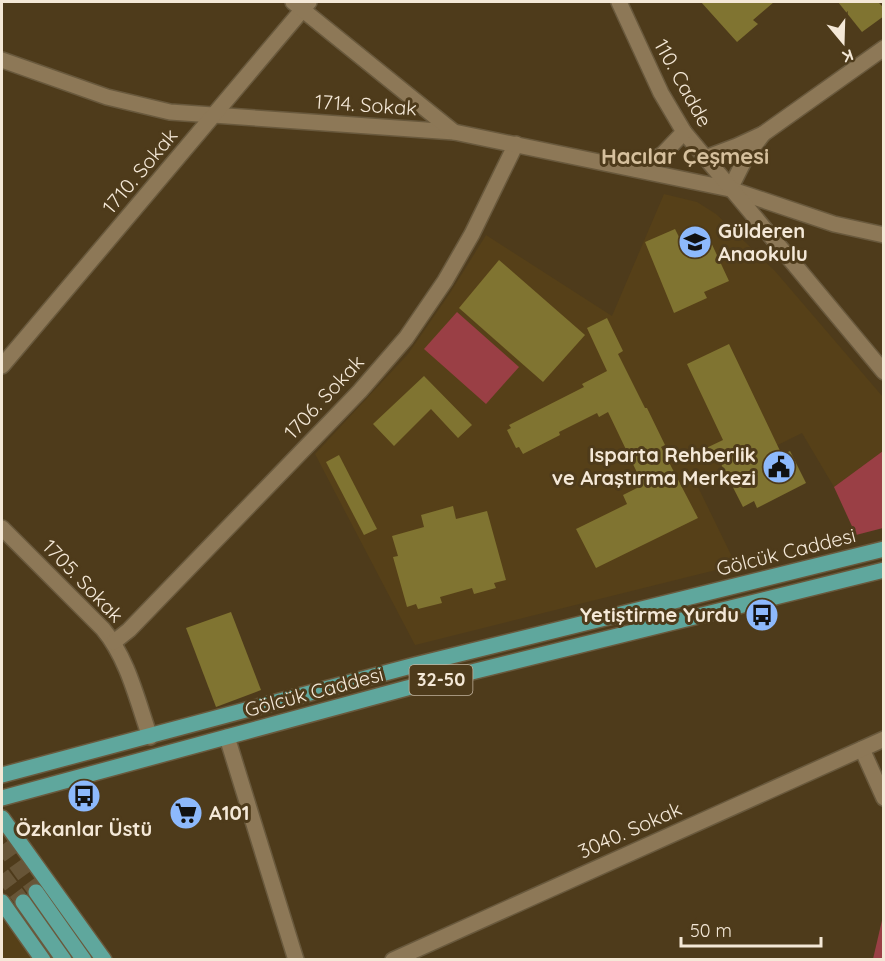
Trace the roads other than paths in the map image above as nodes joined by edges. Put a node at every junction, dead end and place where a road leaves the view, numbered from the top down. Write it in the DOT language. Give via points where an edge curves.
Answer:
graph roads {
  1 [pos="619,2"];
  2 [pos="301,4"];
  3 [pos="884,48"];
  4 [pos="2,60"];
  5 [pos="213,116"];
  6 [pos="454,132"];
  7 [pos="684,132"];
  8 [pos="763,134"];
  9 [pos="516,144"];
  10 [pos="705,158"];
  11 [pos="636,169"];
  12 [pos="730,189"];
  13 [pos="884,235"];
  14 [pos="2,366"];
  15 [pos="884,372"];
  16 [pos="2,528"];
  17 [pos="884,549"];
  18 [pos="884,570"];
  19 [pos="114,642"];
  20 [pos="150,737"];
  21 [pos="226,737"];
  22 [pos="884,739"];
  23 [pos="862,749"];
  24 [pos="2,775"];
  25 [pos="2,798"];
  26 [pos="884,798"];
  27 [pos="2,818"];
  28 [pos="36,892"];
  29 [pos="2,902"];
  30 [pos="23,902"];
  31 [pos="43,960"];
  32 [pos="64,960"];
  33 [pos="84,960"];
  34 [pos="104,960"];
  35 [pos="296,960"];
  36 [pos="393,960"];
  1 -- 7 [label="street, 110. Cadde" via="661,93"];
  2 -- 5 [label="street, 1710. Sokak"];
  2 -- 6 [label="street"];
  3 -- 8 [label="street"];
  4 -- 5 [label="street, 1714. Sokak" via="139,106"];
  5 -- 6 [label="street, 1714. Sokak"];
  5 -- 14 [label="street, 1710. Sokak"];
  6 -- 9 [label="street, 1714. Sokak"];
  7 -- 10 [label="street, 110. Cadde"];
  7 -- 11 [label="street" via="663,154"];
  8 -- 10 [label="street"];
  8 -- 12 [label="street" via="737,171"];
  9 -- 11 [label="street, 1714. Sokak"];
  9 -- 19 [label="street, 1706. Sokak" via="472,234 406,338 360,391"];
  10 -- 12 [label="street, 110. Cadde"];
  11 -- 12 [label="street, 1714. Sokak"];
  12 -- 13 [label="street, 1714. Sokak" via="834,224"];
  12 -- 15 [label="street, 110. Cadde"];
  16 -- 19 [label="street, 1705. Sokak"];
  17 -- 20 [label="main road, Gölcük Caddesi / 32-50" via="400,669"];
  18 -- 21 [label="main road, Gölcük Caddesi / 32-50"];
  19 -- 20 [label="street, 1705. Sokak"];
  20 -- 24 [label="main road, Gölcük Caddesi / 32-50"];
  21 -- 25 [label="main road, Gölcük Caddesi / 32-50"];
  21 -- 35 [label="street"];
  22 -- 23 [label="street, 3040. Sokak"];
  23 -- 26 [label="street"];
  23 -- 36 [label="street, 3040. Sokak"];
  27 -- 34 [label="main road"];
  28 -- 33 [label="main road"];
  29 -- 31 [label="main road"];
  30 -- 32 [label="main road"];
}
